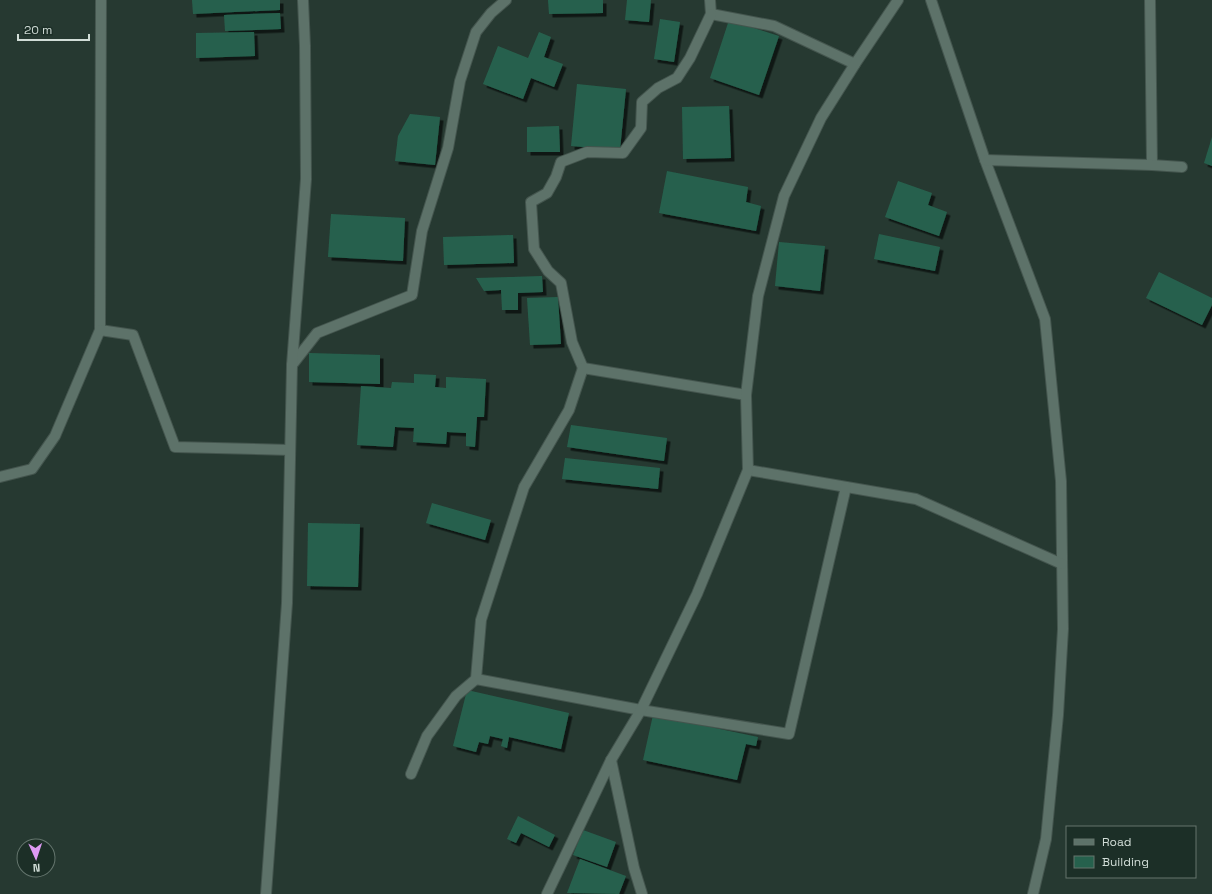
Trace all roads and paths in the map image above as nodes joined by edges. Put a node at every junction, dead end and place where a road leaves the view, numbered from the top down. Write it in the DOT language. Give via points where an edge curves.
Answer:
graph roads {
  1 [pos="100,0"];
  2 [pos="304,0"];
  3 [pos="506,0"];
  4 [pos="710,0"];
  5 [pos="898,0"];
  6 [pos="931,0"];
  7 [pos="1150,0"];
  8 [pos="711,14"];
  9 [pos="855,64"];
  10 [pos="985,160"];
  11 [pos="1152,164"];
  12 [pos="1182,167"];
  13 [pos="100,330"];
  14 [pos="292,365"];
  15 [pos="583,368"];
  16 [pos="746,395"];
  17 [pos="290,450"];
  18 [pos="748,470"];
  19 [pos="0,477"];
  20 [pos="846,487"];
  21 [pos="1062,564"];
  22 [pos="476,679"];
  23 [pos="641,710"];
  24 [pos="611,760"];
  25 [pos="411,774"];
  26 [pos="266,894"];
  27 [pos="547,894"];
  28 [pos="642,894"];
  29 [pos="1033,894"];
  1 -- 13 [label="street"];
  2 -- 14 [label="street" via="306,179"];
  3 -- 14 [label="street" via="491,13 476,32 460,81 448,148 422,231 412,295 317,333"];
  4 -- 8 [label="street"];
  5 -- 9 [label="street"];
  6 -- 10 [label="street"];
  7 -- 11 [label="street"];
  8 -- 9 [label="street" via="774,26"];
  8 -- 15 [label="street" via="690,58 677,78 658,88 642,102 641,128 623,153 587,152 561,162 547,193 531,202 534,249 548,271 561,283 572,342"];
  9 -- 16 [label="street" via="821,118 784,196 758,296"];
  10 -- 11 [label="street"];
  10 -- 21 [label="street" via="1045,319 1061,481"];
  11 -- 12 [label="street"];
  13 -- 17 [label="street" via="133,335 175,447"];
  13 -- 19 [label="street" via="55,436 32,469"];
  14 -- 17 [label="street"];
  15 -- 16 [label="street"];
  15 -- 22 [label="street" via="569,410 524,487 481,620"];
  16 -- 18 [label="street"];
  17 -- 26 [label="street" via="287,603"];
  18 -- 20 [label="street"];
  18 -- 23 [label="street" via="697,594"];
  20 -- 21 [label="street" via="916,499"];
  20 -- 23 [label="street" via="789,734"];
  21 -- 29 [label="street" via="1063,629 1058,715 1046,839"];
  22 -- 23 [label="street"];
  22 -- 25 [label="street" via="456,696 427,736"];
  23 -- 24 [label="street"];
  24 -- 27 [label="street"];
  24 -- 28 [label="street"];
}
